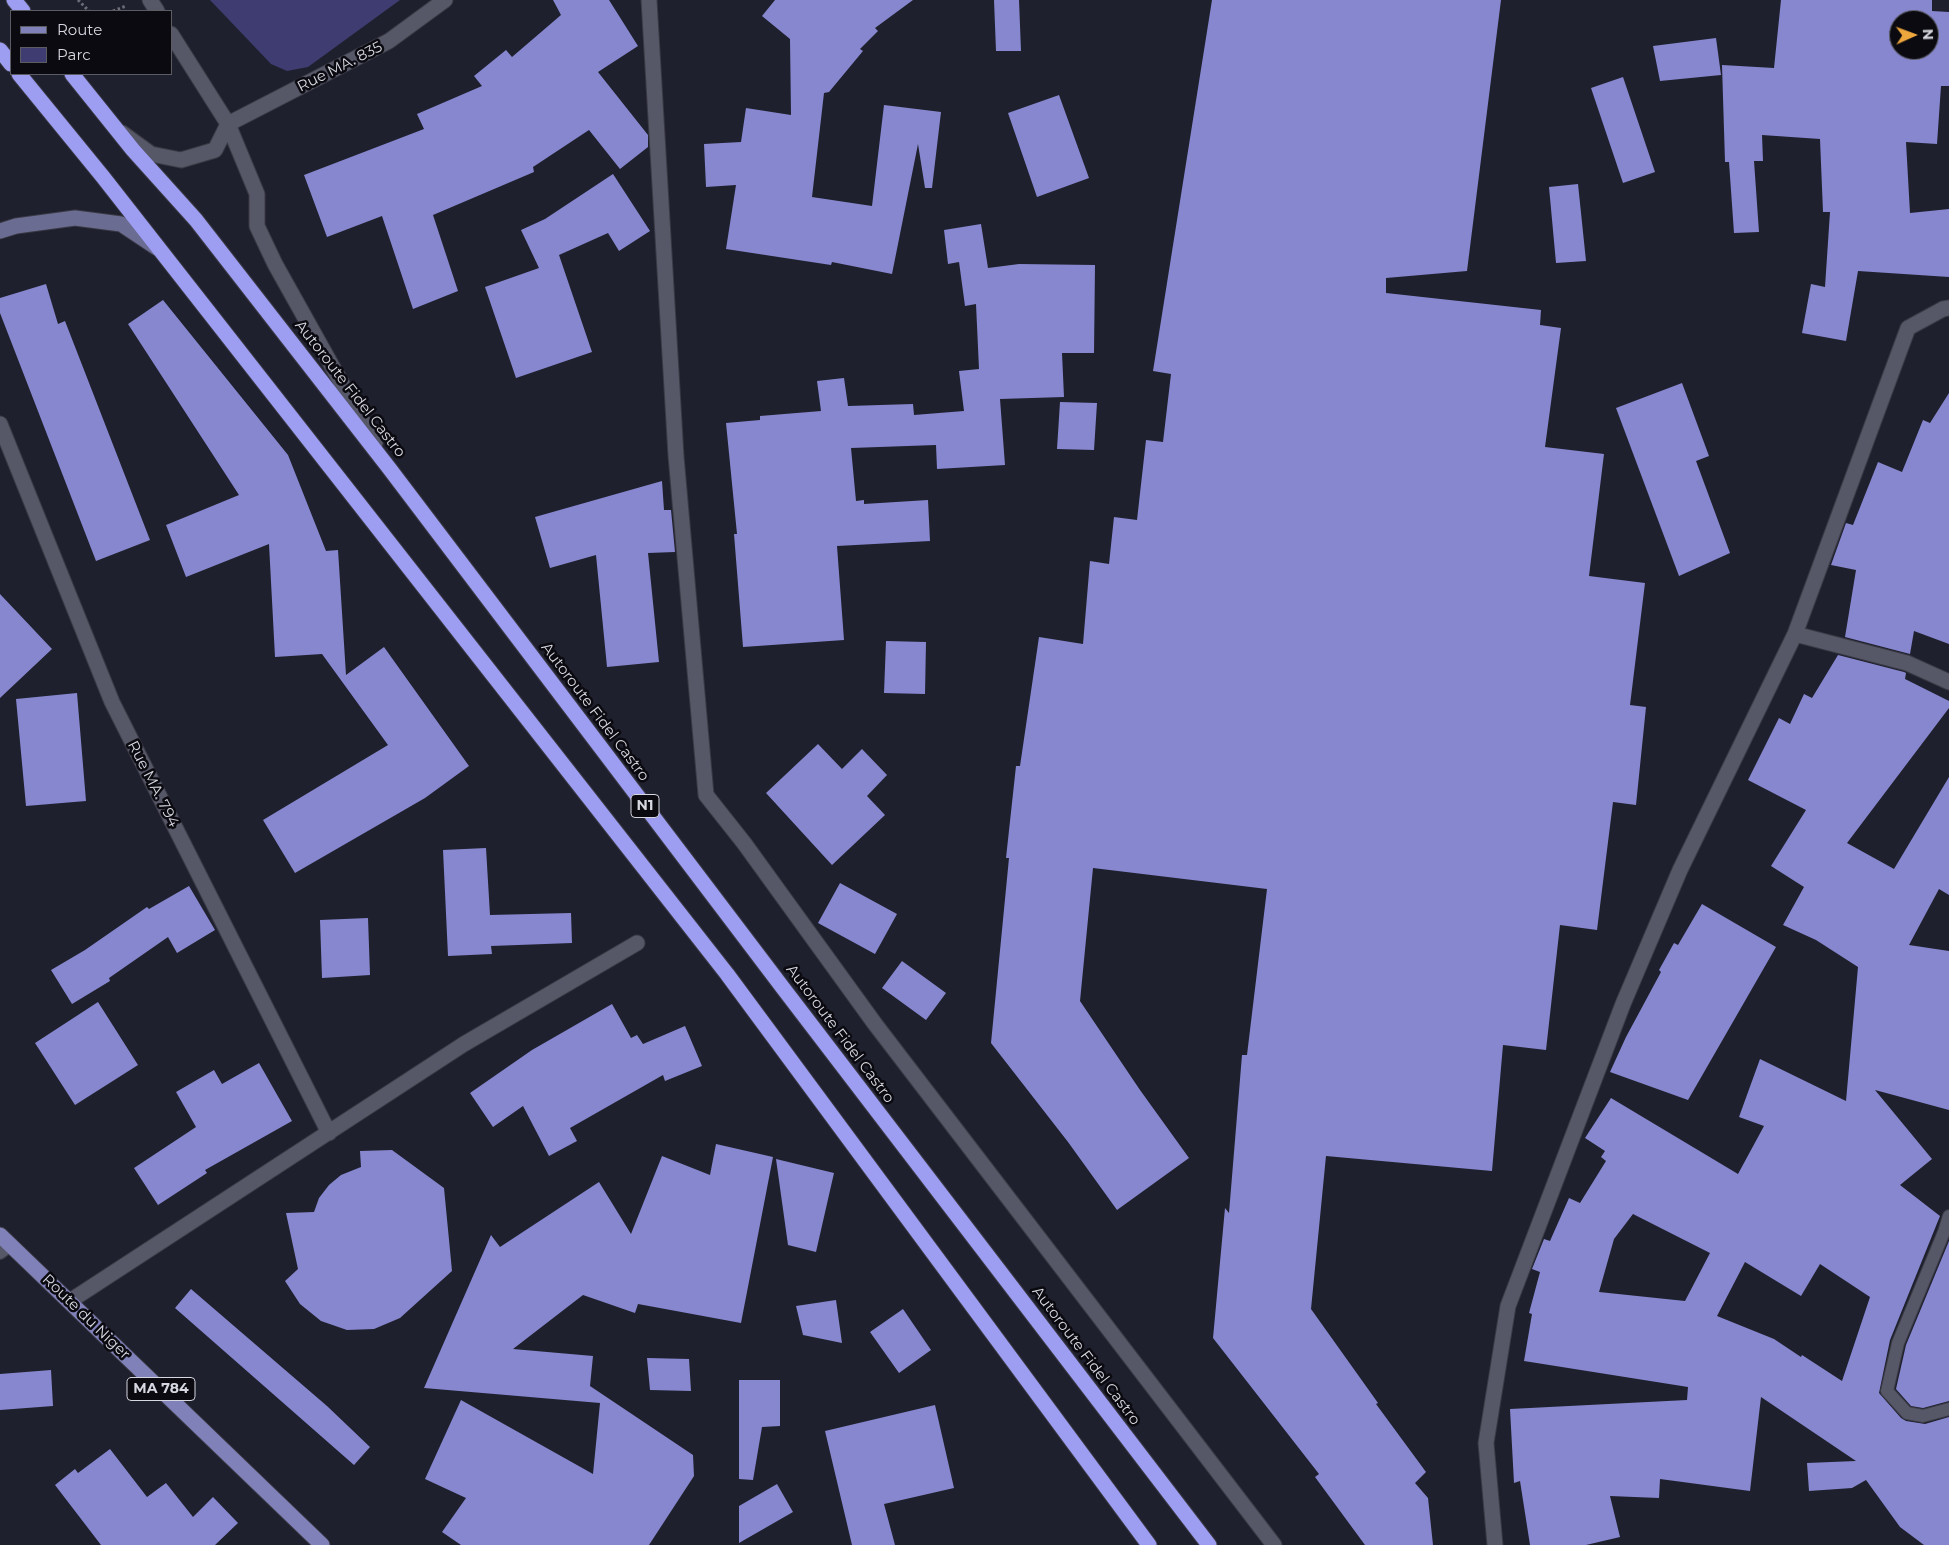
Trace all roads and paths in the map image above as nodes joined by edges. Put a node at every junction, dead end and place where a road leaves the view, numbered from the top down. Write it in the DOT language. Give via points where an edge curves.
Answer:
graph roads {
  1 [pos="14,0"];
  2 [pos="78,0"];
  3 [pos="446,0"];
  4 [pos="649,0"];
  5 [pos="22,10"];
  6 [pos="87,10"];
  7 [pos="172,36"];
  8 [pos="0,50"];
  9 [pos="10,63"];
  10 [pos="20,75"];
  11 [pos="73,75"];
  12 [pos="228,124"];
  13 [pos="117,130"];
  14 [pos="0,231"];
  15 [pos="161,252"];
  16 [pos="1949,308"];
  17 [pos="0,424"];
  18 [pos="389,468"];
  19 [pos="1795,634"];
  20 [pos="1949,682"];
  21 [pos="637,943"];
  22 [pos="329,1133"];
  23 [pos="1949,1216"];
  24 [pos="4,1244"];
  25 [pos="70,1301"];
  26 [pos="1949,1410"];
  27 [pos="322,1545"];
  28 [pos="1149,1545"];
  29 [pos="1209,1545"];
  30 [pos="1274,1545"];
  31 [pos="1495,1545"];
  1 -- 5 [label="highway"];
  2 -- 6 [label="path"];
  3 -- 12 [label="street, Rue MA. 835" via="389,41"];
  4 -- 30 [label="street" via="676,456 706,795 875,1024"];
  7 -- 12 [label="street"];
  8 -- 9 [label="highway"];
  10 -- 15 [label="highway, N1"];
  11 -- 13 [label="highway, Autoroute Fidel Castro / N1"];
  12 -- 13 [label="street" via="215,150 181,160 151,154"];
  12 -- 18 [label="street" via="257,194 257,226 271,256"];
  13 -- 18 [label="highway, Autoroute Fidel Castro / N1" via="196,220"];
  14 -- 15 [label="street" via="75,218 121,224"];
  15 -- 28 [label="highway, N1" via="727,974"];
  16 -- 19 [label="street" via="1908,328"];
  17 -- 22 [label="street, Rue MA. 794" via="112,702"];
  18 -- 29 [label="highway, Autoroute Fidel Castro / N1"];
  19 -- 20 [label="street" via="1907,663"];
  19 -- 31 [label="street" via="1680,870 1623,1004 1508,1306 1486,1443"];
  21 -- 22 [label="street" via="464,1044"];
  22 -- 25 [label="street"];
  23 -- 26 [label="lane" via="1898,1343 1887,1391 1907,1413 1923,1416"];
  24 -- 25 [label="main road, Route du Niger / MA 784"];
  25 -- 27 [label="main road, Route du Niger / MA 784"];
}
